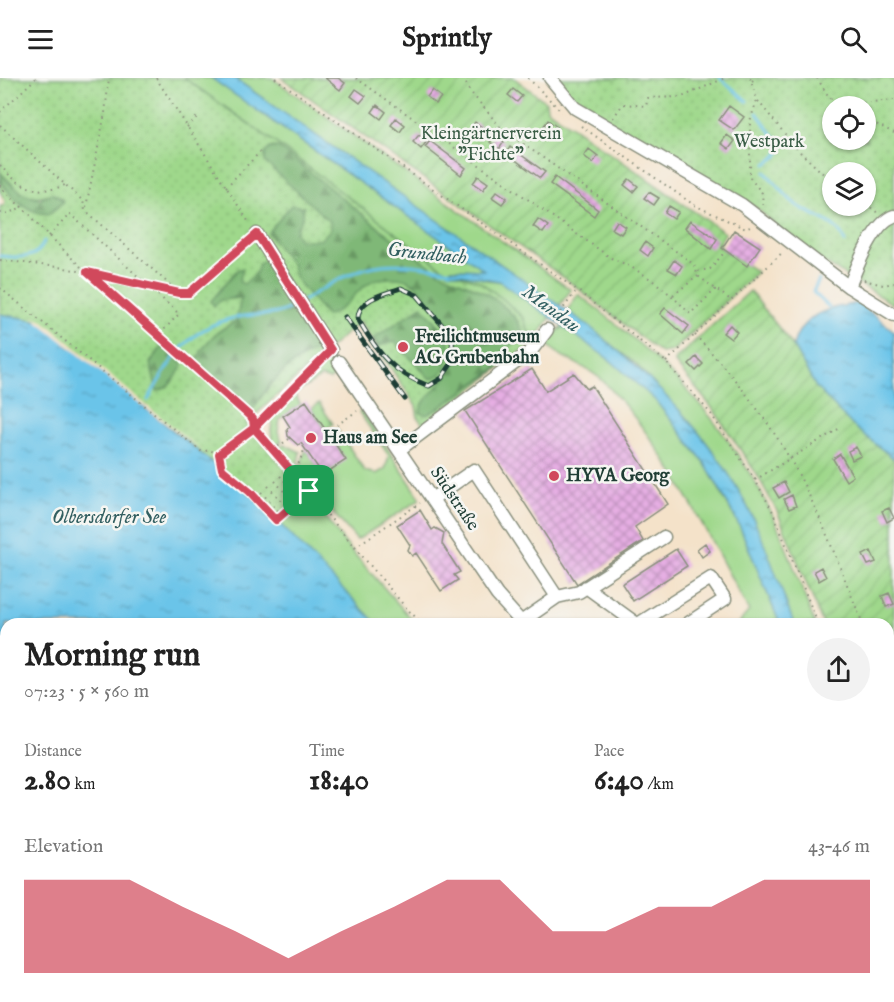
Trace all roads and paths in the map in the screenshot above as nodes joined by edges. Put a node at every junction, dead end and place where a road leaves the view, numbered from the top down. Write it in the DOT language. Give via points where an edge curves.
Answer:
graph roads {
  1 [pos="36,78"];
  2 [pos="109,78"];
  3 [pos="156,78"];
  4 [pos="275,78"];
  5 [pos="356,78"];
  6 [pos="468,78"];
  7 [pos="528,78"];
  8 [pos="550,78"];
  9 [pos="725,78"];
  10 [pos="757,78"];
  11 [pos="818,78"];
  12 [pos="751,80"];
  13 [pos="828,96"];
  14 [pos="757,100"];
  15 [pos="894,100"];
  16 [pos="876,102"];
  17 [pos="0,112"];
  18 [pos="199,115"];
  19 [pos="568,116"];
  20 [pos="577,123"];
  21 [pos="0,125"];
  22 [pos="876,125"];
  23 [pos="606,126"];
  24 [pos="187,127"];
  25 [pos="894,133"];
  26 [pos="260,152"];
  27 [pos="0,165"];
  28 [pos="822,173"];
  29 [pos="66,185"];
  30 [pos="0,186"];
  31 [pos="226,187"];
  32 [pos="20,208"];
  33 [pos="86,210"];
  34 [pos="0,213"];
  35 [pos="889,216"];
  36 [pos="760,220"];
  37 [pos="257,234"];
  38 [pos="49,236"];
  39 [pos="791,244"];
  40 [pos="723,254"];
  41 [pos="0,260"];
  42 [pos="697,271"];
  43 [pos="87,272"];
  44 [pos="698,276"];
  45 [pos="150,287"];
  46 [pos="849,287"];
  47 [pos="0,288"];
  48 [pos="716,289"];
  49 [pos="577,290"];
  50 [pos="179,293"];
  51 [pos="674,295"];
  52 [pos="732,301"];
  53 [pos="894,315"];
  54 [pos="548,330"];
  55 [pos="695,335"];
  56 [pos="158,336"];
  57 [pos="331,350"];
  58 [pos="339,362"];
  59 [pos="666,362"];
  60 [pos="357,412"];
  61 [pos="254,428"];
  62 [pos="840,428"];
  63 [pos="327,432"];
  64 [pos="289,439"];
  65 [pos="305,448"];
  66 [pos="273,450"];
  67 [pos="399,450"];
  68 [pos="219,454"];
  69 [pos="791,460"];
  70 [pos="294,475"];
  71 [pos="280,476"];
  72 [pos="755,480"];
  73 [pos="274,481"];
  74 [pos="268,486"];
  75 [pos="309,491"];
  76 [pos="261,492"];
  77 [pos="431,497"];
  78 [pos="300,499"];
  79 [pos="294,503"];
  80 [pos="288,509"];
  81 [pos="282,515"];
  82 [pos="664,537"];
  83 [pos="355,547"];
  84 [pos="586,587"];
  85 [pos="557,597"];
  86 [pos="417,618"];
  87 [pos="518,618"];
  88 [pos="529,618"];
  89 [pos="630,618"];
  90 [pos="648,618"];
  91 [pos="696,618"];
  92 [pos="816,618"];
  93 [pos="860,618"];
  94 [pos="677,1002"];
  95 [pos="699,1002"];
  1 -- 17 [label="path"];
  2 -- 33 [label="path"];
  3 -- 24 [label="path"];
  4 -- 49 [label="path"];
  5 -- 51 [label="path" via="611,258 631,265"];
  6 -- 42 [label="path" via="468,89 502,129 687,259"];
  7 -- 19 [label="path"];
  8 -- 23 [label="street" via="575,108"];
  9 -- 23 [label="path" via="682,97 648,98 646,106 623,104"];
  10 -- 12 [label="path"];
  11 -- 13 [label="path"];
  12 -- 14 [label="path"];
  14 -- 28 [label="path"];
  14 -- 36 [label="path" via="750,121 750,178 762,193"];
  15 -- 16 [label="path"];
  18 -- 24 [label="path"];
  20 -- 36 [label="path" via="694,205 746,229"];
  21 -- 29 [label="path"];
  22 -- 25 [label="path"];
  23 -- 36 [label="street" via="742,205"];
  24 -- 31 [label="path"];
  26 -- 31 [label="path"];
  27 -- 29 [label="path" via="17,182 40,191"];
  29 -- 33 [label="path"];
  30 -- 32 [label="path"];
  31 -- 37 [label="path"];
  32 -- 34 [label="path"];
  32 -- 38 [label="path"];
  33 -- 50 [label="path"];
  35 -- 46 [label="street" via="866,249"];
  36 -- 39 [label="street"];
  37 -- 50 [label="path" via="198,288"];
  37 -- 57 [label="street"];
  38 -- 43 [label="path"];
  38 -- 45 [label="path" via="70,214"];
  39 -- 46 [label="street"];
  39 -- 52 [label="path"];
  40 -- 42 [label="path" via="710,269"];
  41 -- 43 [label="path"];
  42 -- 44 [label="path"];
  43 -- 45 [label="path"];
  43 -- 56 [label="path"];
  44 -- 48 [label="path"];
  44 -- 51 [label="path"];
  45 -- 50 [label="path"];
  45 -- 56 [label="path" via="179,314"];
  46 -- 53 [label="street"];
  47 -- 68 [label="path" via="202,452"];
  48 -- 51 [label="path" via="690,314"];
  48 -- 52 [label="path"];
  49 -- 54 [label="path"];
  49 -- 59 [label="path"];
  52 -- 55 [label="path"];
  54 -- 67 [label="street" via="531,351"];
  55 -- 59 [label="path"];
  55 -- 69 [label="path" via="748,396"];
  56 -- 61 [label="path" via="253,419"];
  57 -- 61 [label="path"];
  58 -- 67 [label="street, Südstraße"];
  59 -- 72 [label="path" via="711,414"];
  60 -- 63 [label="path"];
  61 -- 66 [label="path"];
  61 -- 68 [label="path"];
  62 -- 69 [label="path"];
  64 -- 66 [label="path"];
  65 -- 70 [label="path"];
  66 -- 70 [label="path"];
  67 -- 77 [label="street, Südstraße"];
  68 -- 81 [label="path" via="222,469 276,520"];
  69 -- 72 [label="path"];
  69 -- 93 [label="path"];
  70 -- 75 [label="path"];
  71 -- 78 [label="path"];
  72 -- 92 [label="path" via="772,510"];
  73 -- 79 [label="path"];
  74 -- 80 [label="path"];
  75 -- 78 [label="path"];
  75 -- 83 [label="path"];
  76 -- 81 [label="path"];
  77 -- 83 [label="path"];
  77 -- 85 [label="street" via="474,470"];
  77 -- 87 [label="street, Südstraße" via="497,595"];
  78 -- 79 [label="path"];
  79 -- 80 [label="path"];
  80 -- 81 [label="path"];
  82 -- 84 [label="street"];
  83 -- 86 [label="path"];
  84 -- 85 [label="street"];
  84 -- 89 [label="street"];
  85 -- 88 [label="street"];
  90 -- 91 [label="street" via="711,578 725,599"];
  94 -- 95 [label="street"];
}
